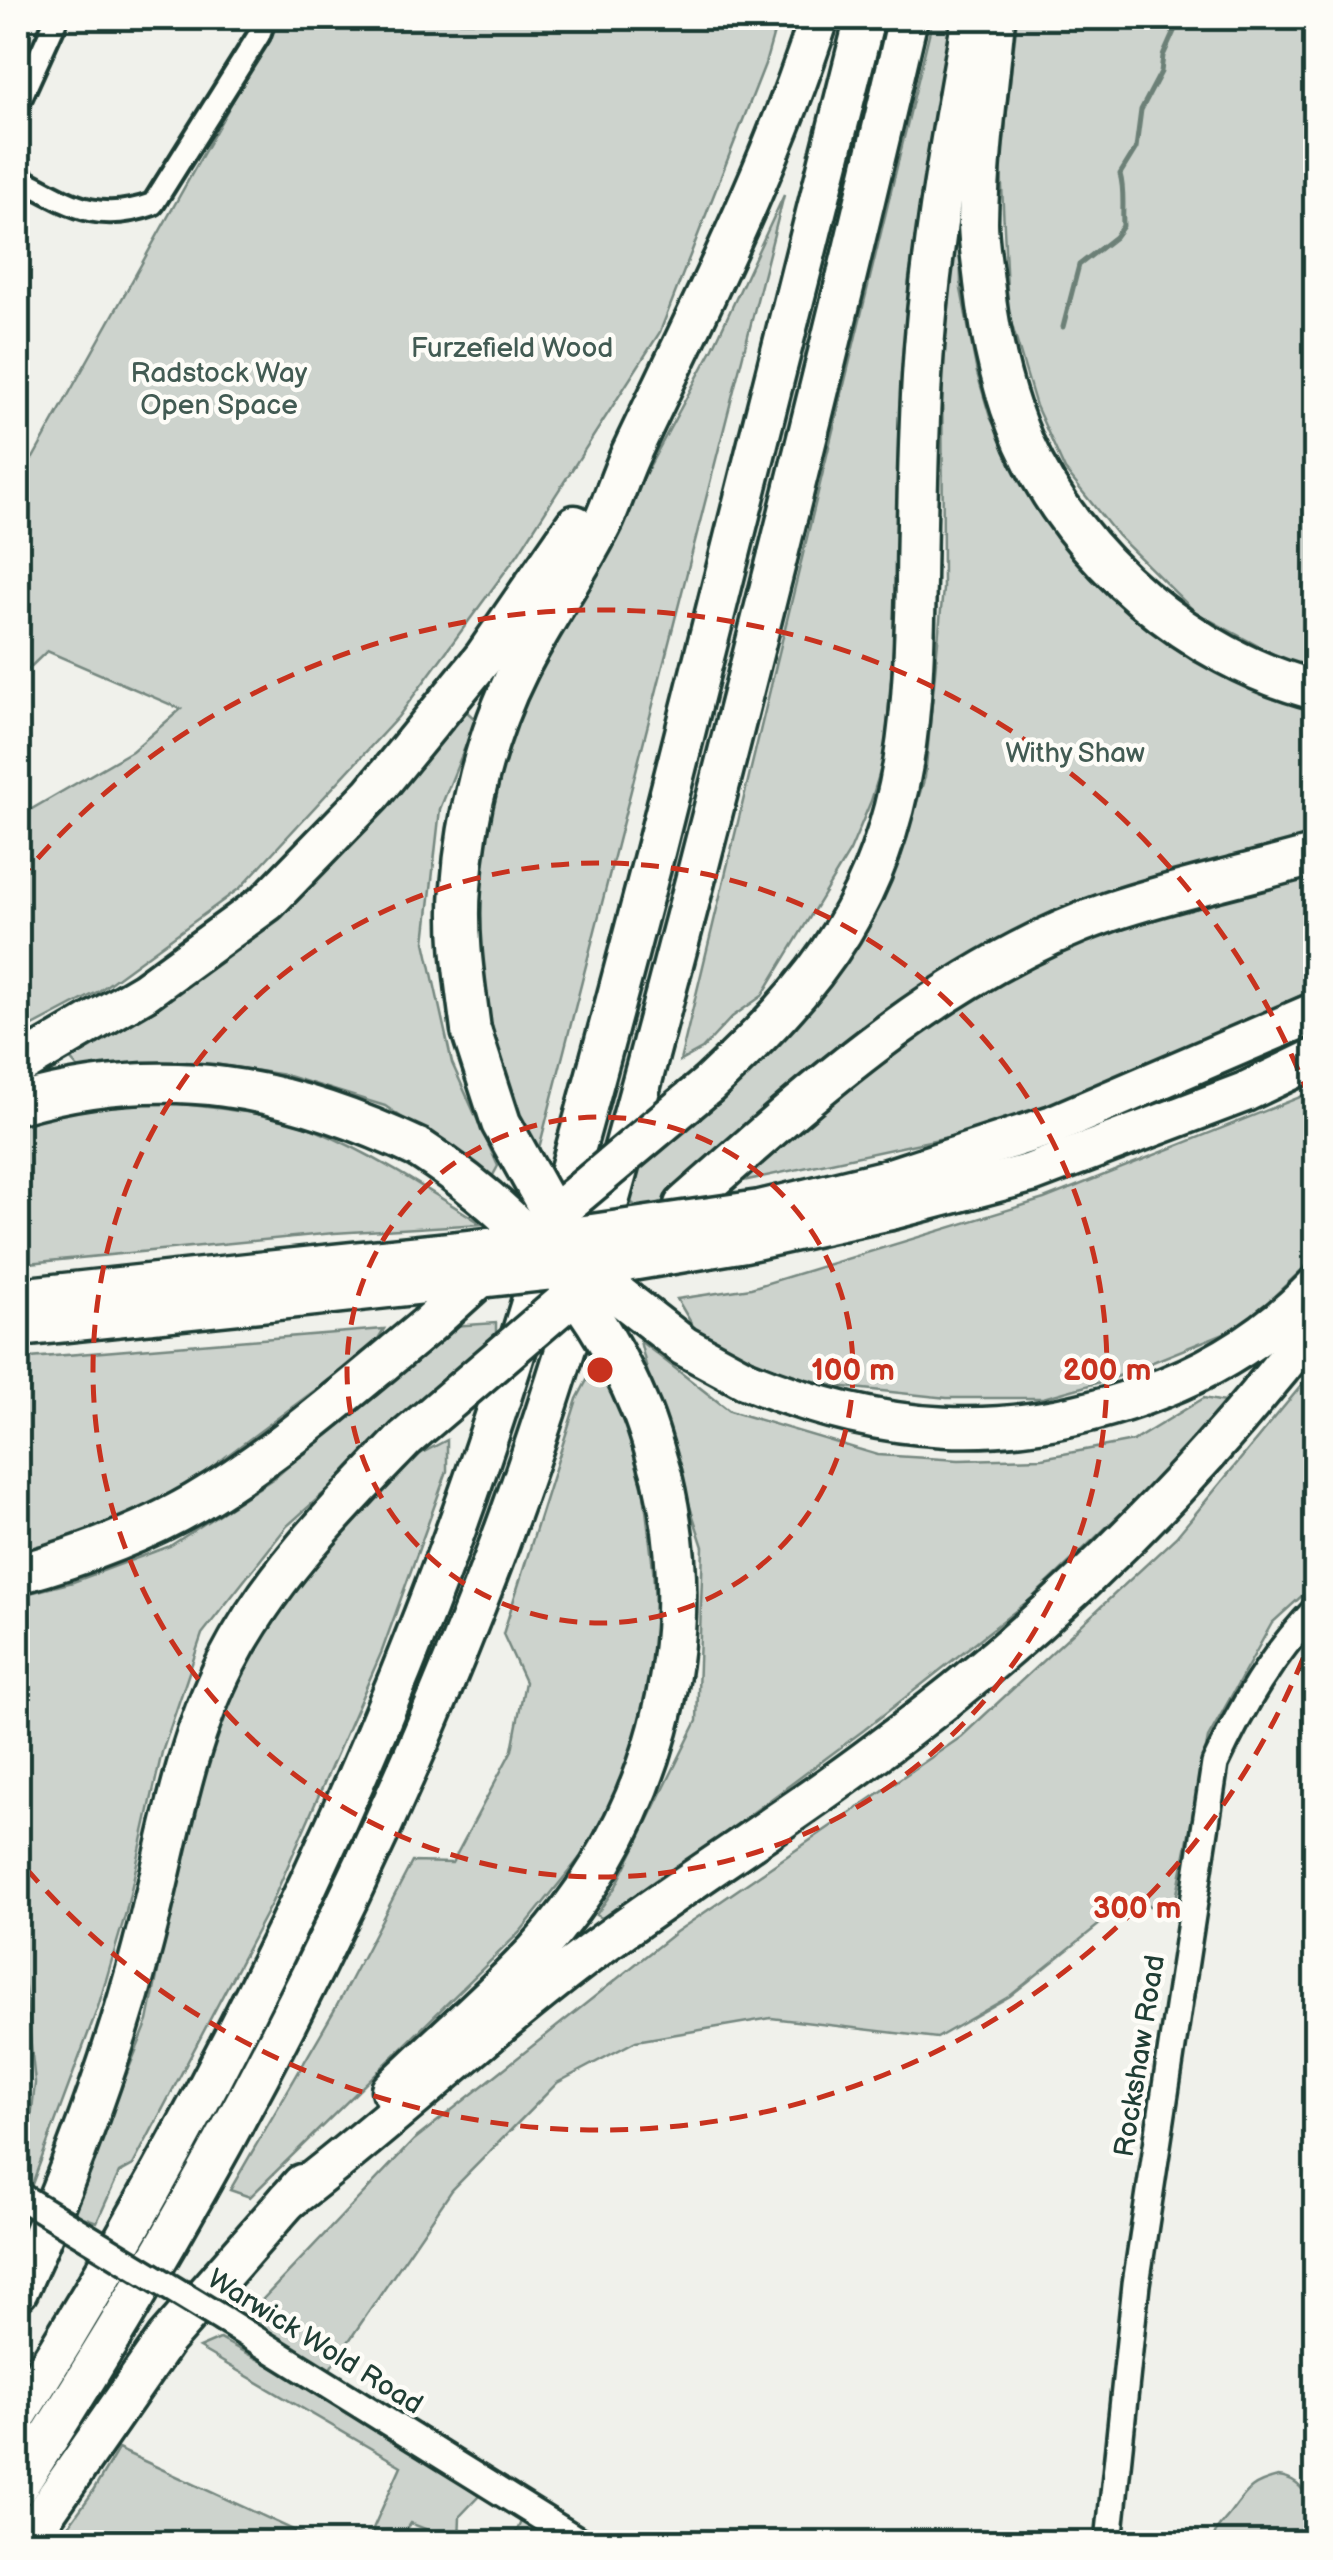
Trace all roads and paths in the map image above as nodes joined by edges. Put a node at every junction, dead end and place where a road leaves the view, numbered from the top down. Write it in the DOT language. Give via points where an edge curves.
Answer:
graph roads {
  1 [pos="57,18"];
  2 [pos="265,18"];
  3 [pos="819,18"];
  4 [pos="865,18"];
  5 [pos="908,18"];
  6 [pos="972,18"];
  7 [pos="995,18"];
  8 [pos="18,104"];
  9 [pos="18,177"];
  10 [pos="627,461"];
  11 [pos="1316,690"];
  12 [pos="1316,855"];
  13 [pos="1316,1012"];
  14 [pos="1316,1058"];
  15 [pos="18,1066"];
  16 [pos="18,1104"];
  17 [pos="887,1195"];
  18 [pos="268,1286"];
  19 [pos="1316,1286"];
  20 [pos="18,1298"];
  21 [pos="1316,1323"];
  22 [pos="18,1327"];
  23 [pos="18,1574"];
  24 [pos="1316,1609"];
  25 [pos="18,2195"];
  26 [pos="288,2200"];
  27 [pos="18,2291"];
  28 [pos="18,2414"];
  29 [pos="18,2486"];
  30 [pos="25,2542"];
  31 [pos="580,2542"];
  32 [pos="1109,2542"];
  1 -- 8 [label="street"];
  2 -- 9 [label="street" via="153,204 125,214 82,210"];
  3 -- 10 [label="highway" via="733,239"];
  4 -- 28 [label="highway" via="628,952 479,1465 382,1719 272,1965 156,2184"];
  5 -- 29 [label="highway" via="659,1020 566,1348 509,1517 412,1762 298,2006 172,2237"];
  6 -- 23 [label="highway, bridge" via="936,226 918,457 914,691 902,783 869,882 842,932 806,985 708,1085 272,1452 191,1505 94,1551"];
  7 -- 11 [label="highway" via="978,223 999,369 1024,443 1056,500 1105,562 1165,616 1235,659"];
  10 -- 15 [label="highway" via="484,658 372,794 267,902 144,992"];
  10 -- 19 [label="highway, bridge" via="604,518 518,672 488,751 460,890 471,1030 500,1122 551,1214 612,1289 684,1346 834,1411 987,1428 1096,1412 1177,1384 1260,1336"];
  12 -- 27 [label="highway, bridge" via="1108,913 1004,960 900,1025 813,1091 406,1438 294,1557 223,1668 186,1772 99,2090"];
  13 -- 17 [label="highway"];
  14 -- 17 [label="highway" via="1246,1092 1030,1173"];
  16 -- 26 [label="highway, bridge" via="124,1083 213,1084 345,1115 420,1149 501,1208 578,1295 642,1410 662,1476 674,1542 675,1647 662,1724 634,1802 594,1874 536,1951 340,2140"];
  17 -- 18 [label="highway, bridge"];
  18 -- 20 [label="highway"];
  18 -- 22 [label="highway"];
  21 -- 26 [label="highway" via="1197,1464 1038,1624 868,1760 578,1962"];
  24 -- 32 [label="street, Rockshaw Road" via="1277,1652 1214,1764 1136,2284"];
  25 -- 31 [label="street, Warwick Wold Road, bridge"];
  26 -- 30 [label="highway" via="166,2340"];
}
